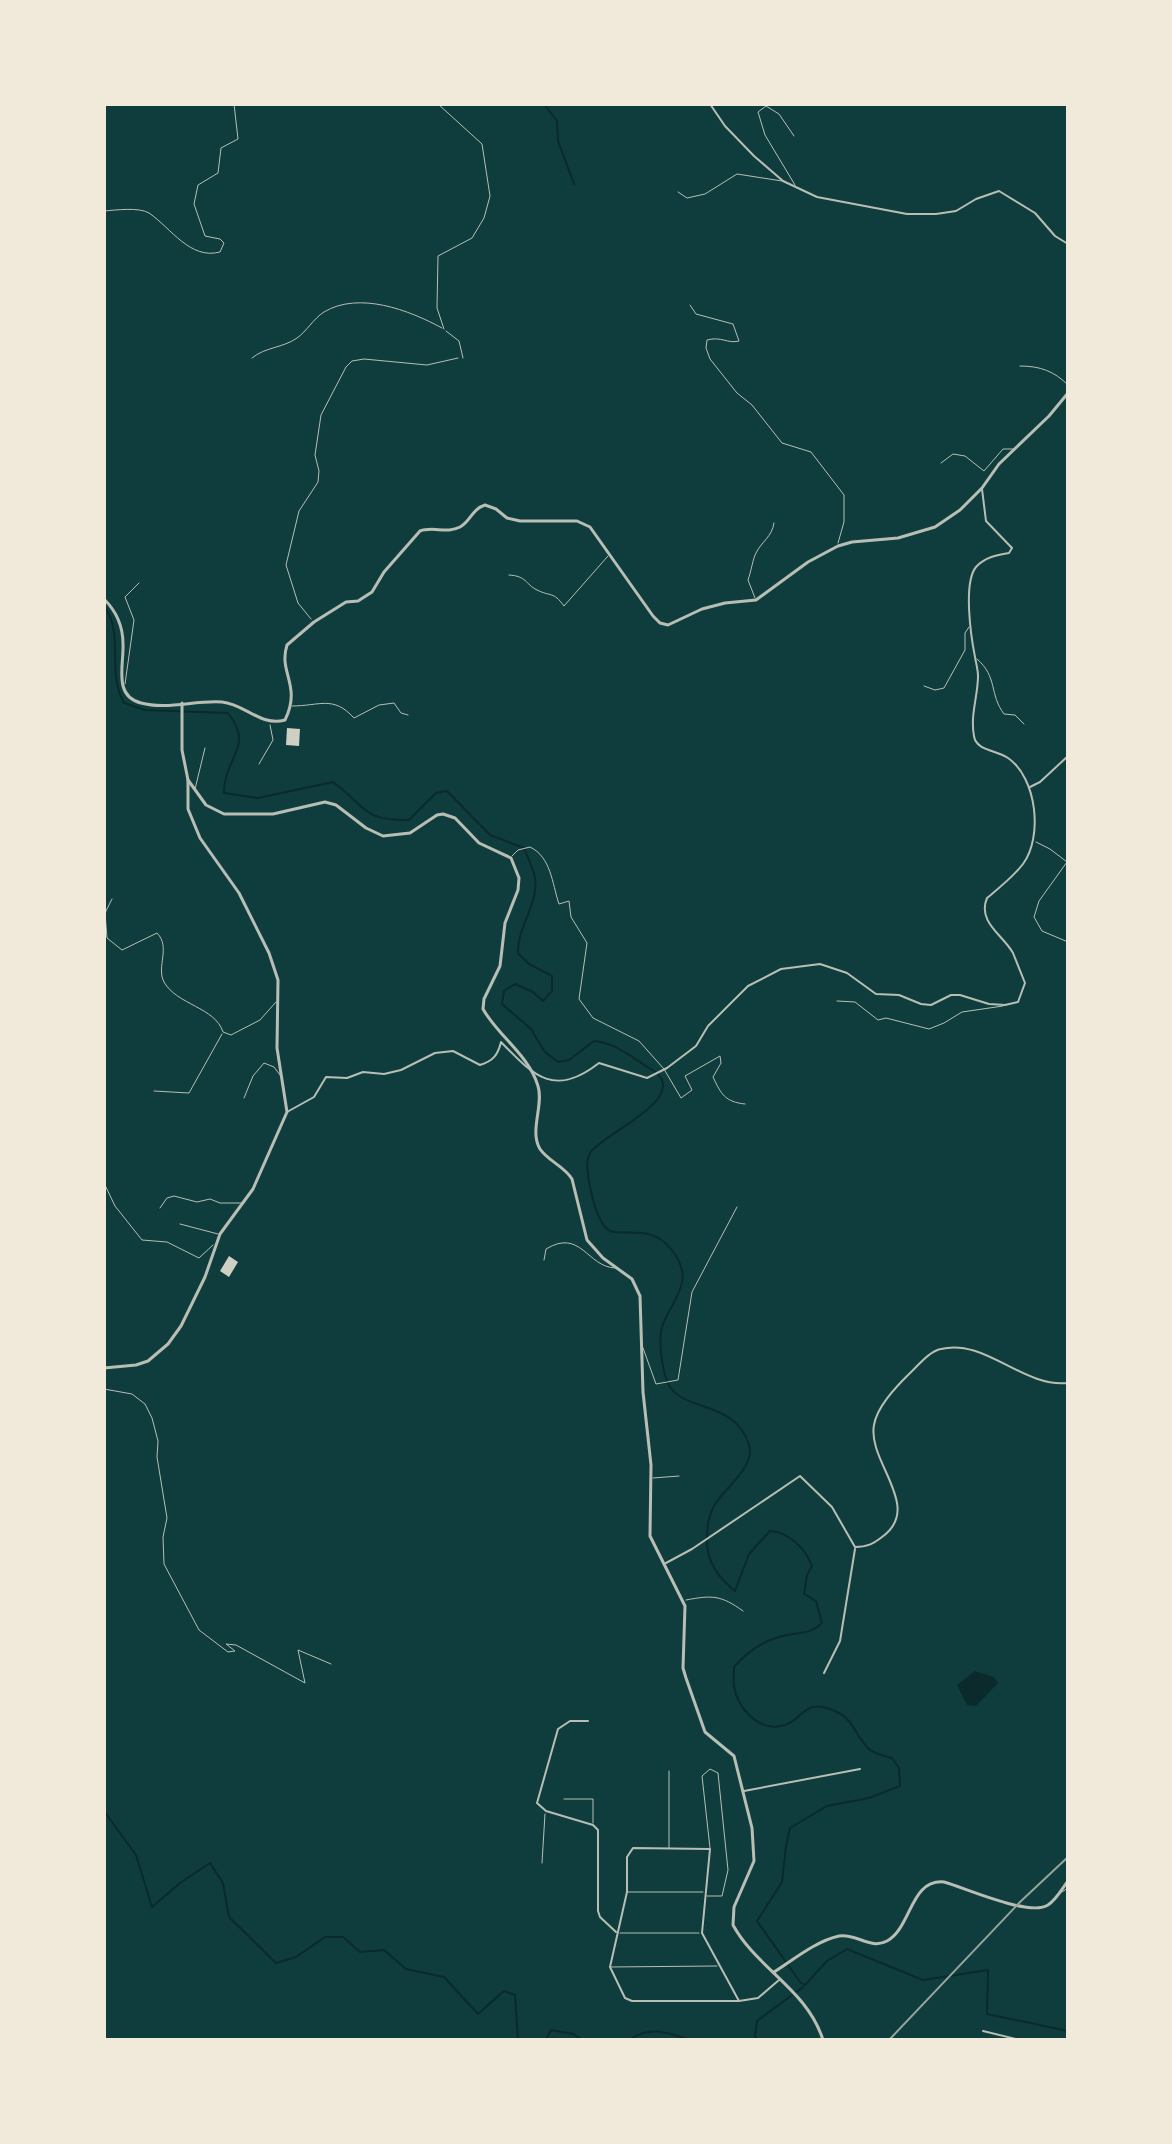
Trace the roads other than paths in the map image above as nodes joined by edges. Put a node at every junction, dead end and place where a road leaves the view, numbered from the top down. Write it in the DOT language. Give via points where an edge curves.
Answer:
graph roads {
  1 [pos="234,104"];
  2 [pos="438,104"];
  3 [pos="710,104"];
  4 [pos="794,136"];
  5 [pos="783,181"];
  6 [pos="796,187"];
  7 [pos="678,192"];
  8 [pos="104,211"];
  9 [pos="1068,244"];
  10 [pos="690,305"];
  11 [pos="444,329"];
  12 [pos="252,358"];
  13 [pos="458,358"];
  14 [pos="463,358"];
  15 [pos="1020,366"];
  16 [pos="1068,385"];
  17 [pos="1068,393"];
  18 [pos="1016,448"];
  19 [pos="941,463"];
  20 [pos="982,488"];
  21 [pos="774,523"];
  22 [pos="838,546"];
  23 [pos="609,555"];
  24 [pos="509,575"];
  25 [pos="139,583"];
  26 [pos="104,599"];
  27 [pos="756,600"];
  28 [pos="314,622"];
  29 [pos="971,625"];
  30 [pos="975,657"];
  31 [pos="924,686"];
  32 [pos="124,691"];
  33 [pos="182,703"];
  34 [pos="292,706"];
  35 [pos="408,715"];
  36 [pos="270,722"];
  37 [pos="1024,724"];
  38 [pos="205,748"];
  39 [pos="1068,756"];
  40 [pos="259,764"];
  41 [pos="188,780"];
  42 [pos="1030,787"];
  43 [pos="195,791"];
  44 [pos="1033,841"];
  45 [pos="511,858"];
  46 [pos="112,899"];
  47 [pos="1068,942"];
  48 [pos="837,1001"];
  49 [pos="276,1002"];
  50 [pos="1005,1005"];
  51 [pos="223,1032"];
  52 [pos="664,1069"];
  53 [pos="532,1074"];
  54 [pos="281,1077"];
  55 [pos="154,1091"];
  56 [pos="244,1098"];
  57 [pos="745,1104"];
  58 [pos="287,1112"];
  59 [pos="104,1183"];
  60 [pos="244,1203"];
  61 [pos="737,1207"];
  62 [pos="160,1208"];
  63 [pos="180,1224"];
  64 [pos="220,1234"];
  65 [pos="218,1240"];
  66 [pos="544,1260"];
  67 [pos="617,1268"];
  68 [pos="642,1345"];
  69 [pos="104,1368"];
  70 [pos="1068,1383"];
  71 [pos="104,1389"];
  72 [pos="679,1476"];
  73 [pos="651,1478"];
  74 [pos="855,1547"];
  75 [pos="664,1564"];
  76 [pos="683,1601"];
  77 [pos="743,1611"];
  78 [pos="331,1664"];
  79 [pos="824,1673"];
  80 [pos="588,1721"];
  81 [pos="860,1769"];
  82 [pos="669,1771"];
  83 [pos="744,1791"];
  84 [pos="564,1799"];
  85 [pos="546,1811"];
  86 [pos="593,1825"];
  87 [pos="669,1848"];
  88 [pos="710,1849"];
  89 [pos="542,1863"];
  90 [pos="1068,1881"];
  91 [pos="1068,1888"];
  92 [pos="627,1892"];
  93 [pos="705,1894"];
  94 [pos="1057,1896"];
  95 [pos="617,1933"];
  96 [pos="702,1933"];
  97 [pos="720,1966"];
  98 [pos="610,1967"];
  99 [pos="774,1972"];
  100 [pos="780,1979"];
  101 [pos="739,2001"];
  102 [pos="983,2031"];
  103 [pos="823,2040"];
  104 [pos="1020,2040"];
  1 -- 8 [label="lane" via="238,139 221,148 218,173 198,185 194,204 205,236 224,243 220,252 196,251 148,212"];
  2 -- 11 [label="lane" via="482,144 490,196 472,238 438,256 437,308"];
  3 -- 5 [label="street" via="734,136"];
  4 -- 6 [label="lane" via="779,114 766,106 758,112 765,135"];
  5 -- 6 [label="street"];
  5 -- 7 [label="lane" via="737,174 705,194 687,198"];
  6 -- 9 [label="street" via="817,197 907,214 956,211 999,191 1035,213"];
  10 -- 22 [label="lane" via="696,314 733,324 739,341 707,340 710,359 782,443 811,452 844,495"];
  11 -- 12 [label="lane" via="413,312 348,302 323,312 298,338"];
  11 -- 14 [label="lane" via="459,341"];
  13 -- 28 [label="lane" via="427,365 364,359 346,367 321,415 315,455 318,482 299,511 286,565 298,603"];
  15 -- 16 [label="lane" via="1037,366"];
  17 -- 18 [label="street"];
  18 -- 19 [label="lane" via="1003,449 984,471 965,456 953,454"];
  18 -- 20 [label="street"];
  20 -- 22 [label="street" via="935,527"];
  20 -- 29 [label="street" via="986,521 1012,548 975,568"];
  21 -- 27 [label="lane" via="755,554 748,580"];
  22 -- 27 [label="street"];
  23 -- 24 [label="lane" via="564,606 555,595"];
  23 -- 27 [label="street" via="664,625 702,609"];
  23 -- 28 [label="street" via="594,531 577,521 520,521 485,505 456,529 420,531 372,592"];
  25 -- 32 [label="lane" via="125,597 134,620"];
  26 -- 32 [label="street" via="121,628"];
  28 -- 34 [label="street" via="285,650"];
  29 -- 30 [label="street"];
  29 -- 31 [label="lane" via="965,650 944,688"];
  30 -- 37 [label="lane" via="993,679 1004,714 1015,715"];
  30 -- 42 [label="street" via="974,739 978,746 1012,760"];
  32 -- 33 [label="street" via="144,704"];
  33 -- 36 [label="street" via="229,703"];
  33 -- 41 [label="street"];
  34 -- 35 [label="lane" via="330,702 354,718 394,703"];
  34 -- 36 [label="street" via="285,720"];
  36 -- 40 [label="lane" via="273,740"];
  38 -- 43 [label="lane"];
  39 -- 42 [label="street"];
  41 -- 43 [label="street"];
  41 -- 49 [label="street" via="193,824 239,893 269,953 278,980"];
  42 -- 44 [label="street"];
  43 -- 45 [label="street" via="213,809 238,815 331,803 383,836 410,833 443,814 455,818 479,843"];
  44 -- 47 [label="lane" via="1067,862 1034,917 1042,931"];
  44 -- 50 [label="street" via="1024,863 984,905 992,929 1011,950 1025,983 1018,1002"];
  45 -- 52 [label="lane" via="527,848 547,860 559,904 569,901 571,917 587,943 579,999 593,1018 639,1041"];
  45 -- 53 [label="street" via="518,890 505,923 500,966 483,1006"];
  46 -- 51 [label="lane" via="105,913 107,938 122,950 157,933 164,945 162,978 178,996 219,1021"];
  48 -- 50 [label="lane" via="855,1002 878,1020 929,1029 962,1012"];
  49 -- 51 [label="lane" via="260,1020 231,1035"];
  49 -- 54 [label="street"];
  50 -- 52 [label="street" via="960,995 921,1004 899,995 876,994 847,973 820,964 781,969 748,986 708,1026 696,1046"];
  51 -- 55 [label="lane" via="189,1093"];
  52 -- 53 [label="street" via="647,1078 599,1063 563,1082"];
  52 -- 57 [label="lane" via="681,1098 692,1090 685,1076 720,1056 713,1077 721,1094"];
  53 -- 58 [label="street" via="501,1042 499,1053 480,1065 453,1051 384,1074 326,1077 314,1097"];
  53 -- 67 [label="street" via="539,1087 539,1148 572,1179 587,1240"];
  54 -- 56 [label="lane" via="264,1063"];
  54 -- 58 [label="street"];
  58 -- 60 [label="street"];
  59 -- 65 [label="lane" via="142,1240 167,1242 199,1258"];
  60 -- 62 [label="lane" via="174,1196"];
  60 -- 64 [label="street"];
  61 -- 68 [label="lane" via="692,1292 678,1380 656,1384"];
  63 -- 64 [label="lane"];
  64 -- 65 [label="street"];
  65 -- 69 [label="street" via="205,1277 168,1344 148,1361"];
  66 -- 67 [label="lane" via="546,1249 567,1242"];
  67 -- 68 [label="street" via="632,1279 640,1296"];
  68 -- 73 [label="street"];
  70 -- 74 [label="street" via="1048,1383 958,1346 936,1349 880,1409 874,1447 899,1504 886,1535 867,1547"];
  71 -- 78 [label="lane" via="132,1394 152,1418 166,1502 164,1564 199,1630 228,1652 235,1651 226,1644 236,1645 305,1683 298,1650"];
  72 -- 73 [label="lane"];
  73 -- 75 [label="street" via="650,1536"];
  74 -- 75 [label="street" via="832,1507 800,1476"];
  74 -- 79 [label="street" via="840,1641"];
  75 -- 76 [label="street"];
  76 -- 77 [label="lane" via="724,1597"];
  76 -- 83 [label="street" via="686,1678 705,1732 734,1756"];
  80 -- 85 [label="street" via="570,1721 554,1736 537,1798"];
  81 -- 83 [label="street"];
  82 -- 87 [label="lane"];
  83 -- 99 [label="street" via="755,1857 734,1907 733,1925"];
  84 -- 86 [label="lane" via="593,1799"];
  85 -- 86 [label="street"];
  85 -- 89 [label="lane"];
  86 -- 95 [label="street" via="599,1834 598,1911"];
  87 -- 88 [label="street"];
  87 -- 92 [label="street" via="630,1851"];
  88 -- 93 [label="street"];
  88 -- 93 [label="lane" via="702,1776 710,1769 718,1773 728,1870 722,1896"];
  90 -- 94 [label="street"];
  91 -- 94 [label="lane"];
  92 -- 93 [label="lane"];
  92 -- 95 [label="street"];
  93 -- 96 [label="street"];
  94 -- 99 [label="street" via="1043,1908 1032,1908 932,1883 889,1940 876,1944 836,1937"];
  95 -- 96 [label="lane"];
  95 -- 98 [label="street"];
  96 -- 97 [label="street"];
  97 -- 98 [label="lane"];
  97 -- 101 [label="street"];
  98 -- 101 [label="street" via="625,1998 632,2001"];
  99 -- 100 [label="street"];
  100 -- 101 [label="street" via="758,1998"];
  100 -- 103 [label="street" via="815,2018"];
  102 -- 104 [label="street"];
}
